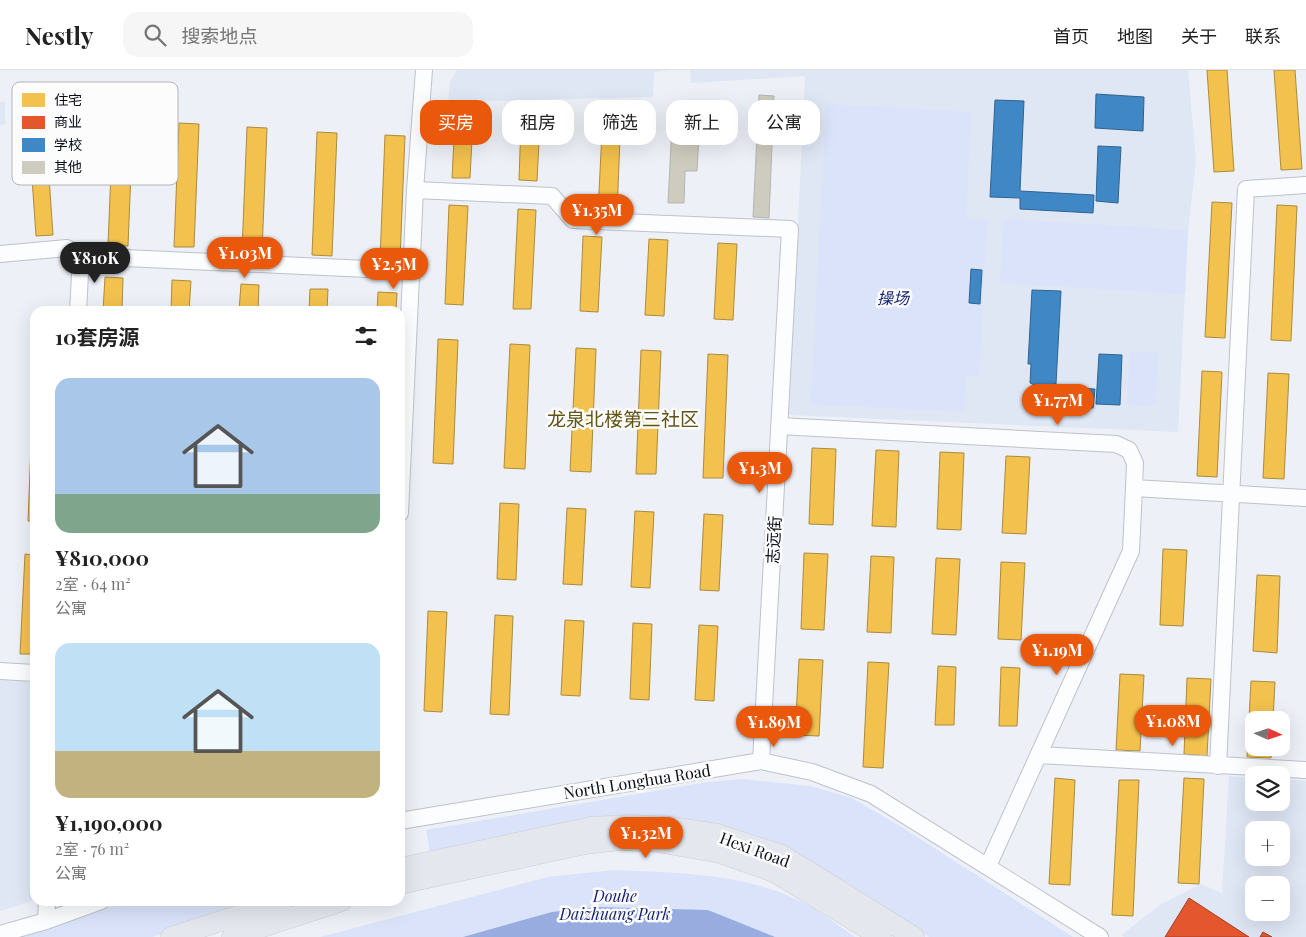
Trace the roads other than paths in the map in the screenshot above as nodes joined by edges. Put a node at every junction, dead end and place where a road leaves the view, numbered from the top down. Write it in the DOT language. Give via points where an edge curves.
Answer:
graph roads {
  1 [pos="424,70"];
  2 [pos="1306,185"];
  3 [pos="415,190"];
  4 [pos="0,254"];
  5 [pos="81,256"];
  6 [pos="411,271"];
  7 [pos="78,306"];
  8 [pos="405,402"];
  9 [pos="779,426"];
  10 [pos="1134,488"];
  11 [pos="1232,494"];
  12 [pos="1306,498"];
  13 [pos="0,671"];
  14 [pos="30,673"];
  15 [pos="1039,755"];
  16 [pos="761,761"];
  17 [pos="1218,766"];
  18 [pos="1306,770"];
  19 [pos="405,819"];
  20 [pos="988,866"];
  21 [pos="405,867"];
  22 [pos="405,883"];
  23 [pos="47,906"];
  24 [pos="87,906"];
  25 [pos="267,906"];
  26 [pos="327,906"];
  27 [pos="46,921"];
  28 [pos="0,934"];
  29 [pos="171,937"];
  30 [pos="232,937"];
  31 [pos="881,937"];
  32 [pos="914,937"];
  33 [pos="1100,937"];
  1 -- 3 [label="street"];
  2 -- 11 [label="street" via="1246,189"];
  3 -- 6 [label="street"];
  3 -- 9 [label="street, 志远街" via="552,196 574,220 790,229"];
  4 -- 5 [label="street" via="66,248"];
  5 -- 6 [label="street"];
  5 -- 7 [label="street"];
  6 -- 8 [label="street"];
  9 -- 10 [label="street" via="1116,444 1129,450 1136,463"];
  9 -- 16 [label="street, 志远街"];
  10 -- 11 [label="street"];
  10 -- 15 [label="street" via="1131,551"];
  11 -- 12 [label="street"];
  11 -- 17 [label="street"];
  13 -- 14 [label="street"];
  15 -- 17 [label="street"];
  15 -- 20 [label="street"];
  16 -- 19 [label="street, North Longhua Road"];
  16 -- 20 [label="street, North Longhua Road" via="812,772 871,794"];
  17 -- 18 [label="street"];
  20 -- 33 [label="street, North Longhua Road"];
  21 -- 32 [label="main road, Hexi Road" via="591,827 670,827 717,834 782,855"];
  22 -- 31 [label="main road, Hexi Road" via="584,844 620,840 657,842 720,853 774,872"];
  23 -- 27 [label="street"];
  24 -- 27 [label="street"];
  25 -- 29 [label="main road"];
  26 -- 30 [label="main road"];
  27 -- 28 [label="street"];
}
